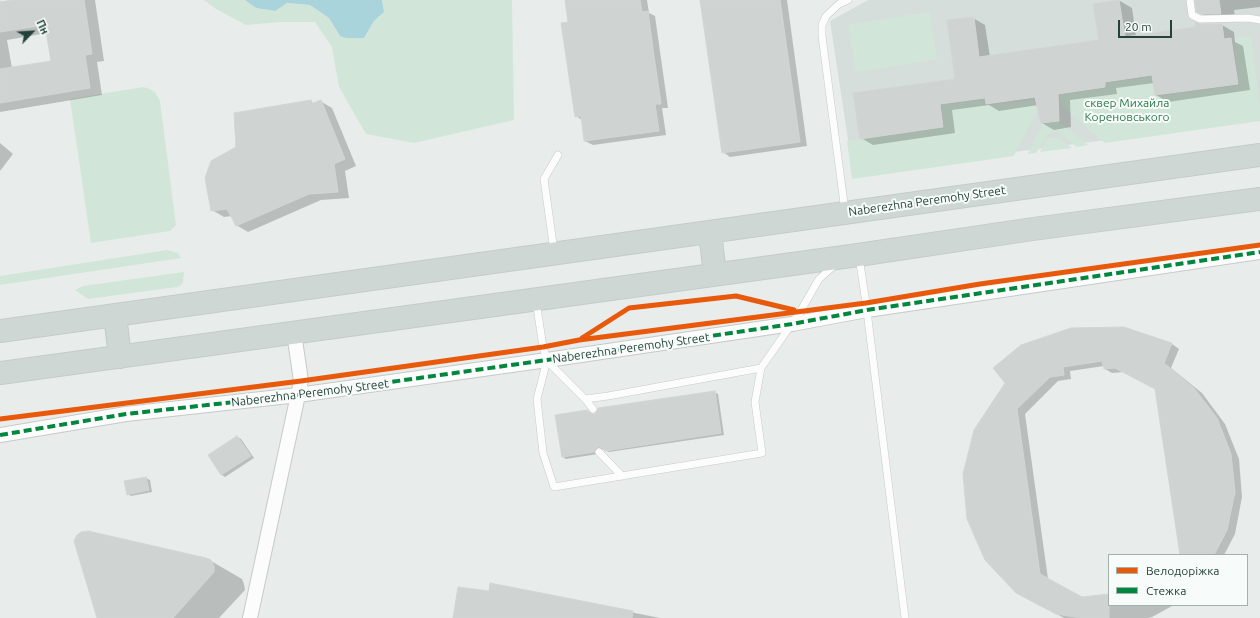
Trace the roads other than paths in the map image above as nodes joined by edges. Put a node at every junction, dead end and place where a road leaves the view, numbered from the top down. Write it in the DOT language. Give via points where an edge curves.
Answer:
graph roads {
  1 [pos="848,0"];
  2 [pos="1190,0"];
  3 [pos="1260,20"];
  4 [pos="1260,155"];
  5 [pos="558,156"];
  6 [pos="1260,199"];
  7 [pos="846,213"];
  8 [pos="710,232"];
  9 [pos="1260,252"];
  10 [pos="555,254"];
  11 [pos="851,256"];
  12 [pos="715,274"];
  13 [pos="536,299"];
  14 [pos="867,310"];
  15 [pos="115,315"];
  16 [pos="792,324"];
  17 [pos="0,331"];
  18 [pos="294,333"];
  19 [pos="120,357"];
  20 [pos="547,360"];
  21 [pos="761,368"];
  22 [pos="0,373"];
  23 [pos="298,395"];
  24 [pos="585,399"];
  25 [pos="592,409"];
  26 [pos="0,435"];
  27 [pos="599,452"];
  28 [pos="622,476"];
  29 [pos="250,618"];
  30 [pos="905,618"];
  1 -- 7 [label="lane" via="839,4 826,16 822,25"];
  2 -- 3 [label="lane" via="1192,15 1200,19"];
  4 -- 7 [label="main road, Naberezhna Peremohy Street"];
  5 -- 10 [label="lane" via="544,179"];
  6 -- 11 [label="main road"];
  7 -- 8 [label="main road, Naberezhna Peremohy Street"];
  8 -- 10 [label="main road, Naberezhna Peremohy Street"];
  8 -- 12 [label="main road"];
  9 -- 14 [label="street, Naberezhna Peremohy Street"];
  10 -- 15 [label="main road, Naberezhna Peremohy Street"];
  11 -- 12 [label="main road"];
  11 -- 14 [label="lane"];
  11 -- 16 [label="lane" via="819,279"];
  12 -- 13 [label="main road"];
  13 -- 18 [label="main road"];
  13 -- 20 [label="lane"];
  14 -- 16 [label="street, Naberezhna Peremohy Street"];
  14 -- 30 [label="lane"];
  15 -- 17 [label="main road, Naberezhna Peremohy Street"];
  15 -- 19 [label="main road"];
  16 -- 20 [label="street, Naberezhna Peremohy Street"];
  16 -- 21 [label="lane"];
  18 -- 19 [label="main road"];
  18 -- 23 [label="street" via="301,381"];
  19 -- 22 [label="main road"];
  20 -- 23 [label="street, Naberezhna Peremohy Street"];
  20 -- 24 [label="lane"];
  20 -- 28 [label="lane" via="537,399 544,453 554,487"];
  21 -- 24 [label="lane"];
  21 -- 28 [label="lane" via="755,402 762,453"];
  23 -- 26 [label="street, Naberezhna Peremohy Street" via="126,414"];
  23 -- 29 [label="street"];
  24 -- 25 [label="lane"];
  27 -- 28 [label="lane"];
}
